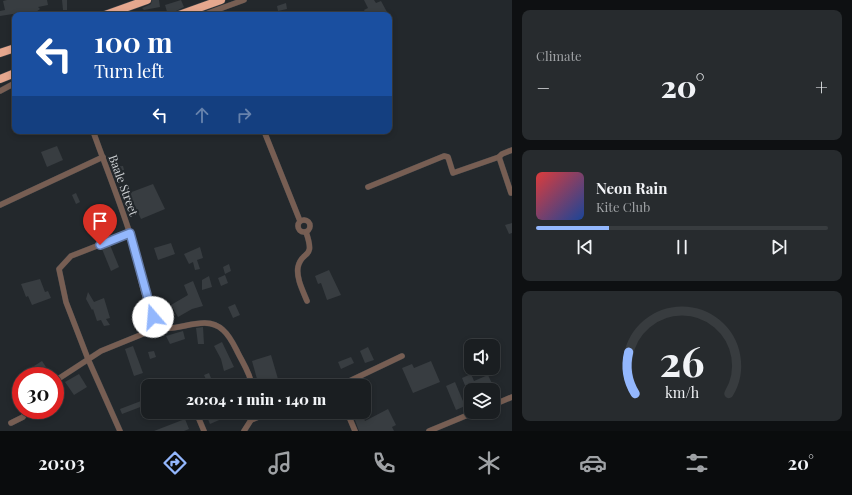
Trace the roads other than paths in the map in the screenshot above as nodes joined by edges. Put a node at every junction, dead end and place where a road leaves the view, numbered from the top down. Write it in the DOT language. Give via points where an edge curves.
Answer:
graph roads {
  1 [pos="147,0"];
  2 [pos="221,0"];
  3 [pos="244,0"];
  4 [pos="113,12"];
  5 [pos="187,12"];
  6 [pos="218,12"];
  7 [pos="12,49"];
  8 [pos="0,53"];
  9 [pos="12,74"];
  10 [pos="0,79"];
  11 [pos="12,85"];
  12 [pos="0,91"];
  13 [pos="94,134"];
  14 [pos="265,134"];
  15 [pos="512,150"];
  16 [pos="103,157"];
  17 [pos="499,158"];
  18 [pos="368,187"];
  19 [pos="511,193"];
  20 [pos="0,205"];
  21 [pos="300,221"];
  22 [pos="306,232"];
  23 [pos="130,233"];
  24 [pos="307,301"];
  25 [pos="160,327"];
  26 [pos="402,356"];
  27 [pos="88,359"];
  28 [pos="64,375"];
  29 [pos="249,379"];
  30 [pos="354,379"];
  31 [pos="512,397"];
  32 [pos="500,401"];
  33 [pos="464,417"];
  34 [pos="19,419"];
  35 [pos="199,419"];
  36 [pos="350,419"];
  37 [pos="251,420"];
  38 [pos="10,423"];
  39 [pos="120,431"];
  40 [pos="204,431"];
  41 [pos="244,431"];
  42 [pos="355,431"];
  43 [pos="429,431"];
  1 -- 4 [label="highway"];
  2 -- 5 [label="highway"];
  3 -- 6 [label="street"];
  7 -- 8 [label="highway"];
  9 -- 10 [label="highway"];
  11 -- 12 [label="street"];
  13 -- 16 [label="street, Baale Street"];
  14 -- 21 [label="street"];
  15 -- 17 [label="street"];
  16 -- 20 [label="street"];
  16 -- 23 [label="street, Baale Street"];
  17 -- 18 [label="street" via="453,173 448,157 444,156"];
  17 -- 19 [label="street"];
  21 -- 22 [label="street" via="298,229"];
  21 -- 22 [label="street" via="309,221 310,230"];
  22 -- 24 [label="street" via="311,245 310,250 300,261 298,268"];
  23 -- 25 [label="street, Baale Street" via="153,317"];
  23 -- 27 [label="street" via="71,256 60,269 66,302"];
  25 -- 27 [label="street" via="100,351"];
  25 -- 29 [label="street" via="207,322 216,324 231,340"];
  26 -- 30 [label="street"];
  27 -- 28 [label="street"];
  27 -- 39 [label="street"];
  31 -- 32 [label="street"];
  33 -- 43 [label="street"];
  34 -- 38 [label="street"];
  35 -- 40 [label="street"];
  36 -- 42 [label="street"];
  37 -- 41 [label="street"];
}
